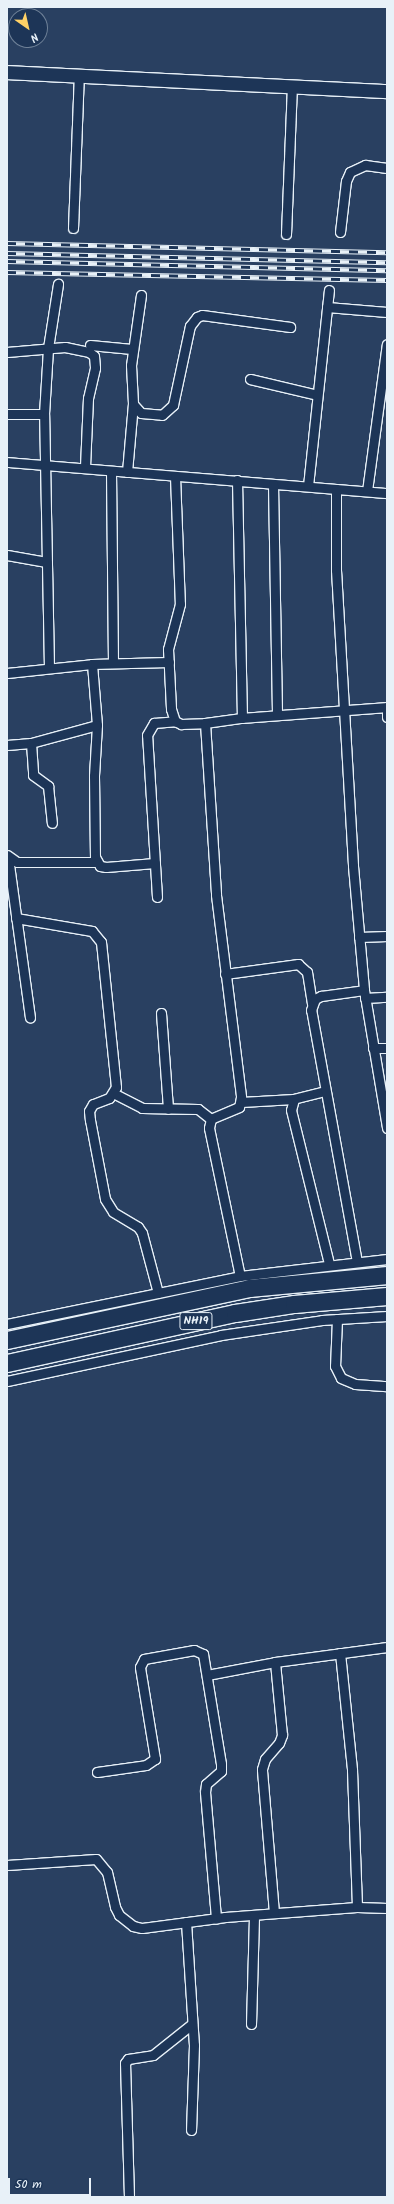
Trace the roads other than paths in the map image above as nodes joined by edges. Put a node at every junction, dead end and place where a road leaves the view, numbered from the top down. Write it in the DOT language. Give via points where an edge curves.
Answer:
graph roads {
  1 [pos="7,72"];
  2 [pos="79,75"];
  3 [pos="292,85"];
  4 [pos="387,91"];
  5 [pos="387,168"];
  6 [pos="73,228"];
  7 [pos="340,232"];
  8 [pos="286,234"];
  9 [pos="58,284"];
  10 [pos="329,290"];
  11 [pos="141,295"];
  12 [pos="328,307"];
  13 [pos="387,312"];
  14 [pos="290,326"];
  15 [pos="387,344"];
  16 [pos="90,345"];
  17 [pos="48,348"];
  18 [pos="132,349"];
  19 [pos="7,352"];
  20 [pos="250,378"];
  21 [pos="317,395"];
  22 [pos="133,404"];
  23 [pos="7,414"];
  24 [pos="44,414"];
  25 [pos="7,462"];
  26 [pos="46,465"];
  27 [pos="85,468"];
  28 [pos="111,471"];
  29 [pos="127,472"];
  30 [pos="175,476"];
  31 [pos="237,480"];
  32 [pos="273,484"];
  33 [pos="308,486"];
  34 [pos="336,488"];
  35 [pos="367,491"];
  36 [pos="387,493"];
  37 [pos="7,555"];
  38 [pos="46,562"];
  39 [pos="169,662"];
  40 [pos="114,663"];
  41 [pos="92,664"];
  42 [pos="49,668"];
  43 [pos="7,673"];
  44 [pos="387,707"];
  45 [pos="346,710"];
  46 [pos="277,715"];
  47 [pos="242,718"];
  48 [pos="387,718"];
  49 [pos="175,721"];
  50 [pos="205,723"];
  51 [pos="97,725"];
  52 [pos="31,743"];
  53 [pos="7,745"];
  54 [pos="52,823"];
  55 [pos="8,855"];
  56 [pos="97,862"];
  57 [pos="154,863"];
  58 [pos="157,897"];
  59 [pos="16,918"];
  60 [pos="387,936"];
  61 [pos="359,937"];
  62 [pos="225,974"];
  63 [pos="364,994"];
  64 [pos="387,997"];
  65 [pos="312,1004"];
  66 [pos="161,1013"];
  67 [pos="30,1018"];
  68 [pos="373,1048"];
  69 [pos="387,1048"];
  70 [pos="325,1090"];
  71 [pos="113,1093"];
  72 [pos="294,1099"];
  73 [pos="241,1102"];
  74 [pos="168,1109"];
  75 [pos="385,1112"];
  76 [pos="211,1118"];
  77 [pos="387,1128"];
  78 [pos="387,1259"];
  79 [pos="357,1262"];
  80 [pos="329,1264"];
  81 [pos="387,1275"];
  82 [pos="240,1276"];
  83 [pos="158,1293"];
  84 [pos="387,1296"];
  85 [pos="387,1316"];
  86 [pos="336,1319"];
  87 [pos="7,1324"];
  88 [pos="7,1340"];
  89 [pos="7,1363"];
  90 [pos="7,1381"];
  91 [pos="387,1386"];
  92 [pos="387,1647"];
  93 [pos="340,1653"];
  94 [pos="275,1662"];
  95 [pos="207,1675"];
  96 [pos="97,1772"];
  97 [pos="7,1865"];
  98 [pos="357,1907"];
  99 [pos="387,1908"];
  100 [pos="274,1914"];
  101 [pos="254,1915"];
  102 [pos="216,1919"];
  103 [pos="186,1922"];
  104 [pos="192,2024"];
  105 [pos="251,2024"];
  106 [pos="191,2130"];
  107 [pos="129,2197"];
  1 -- 2 [label="street"];
  2 -- 3 [label="street"];
  2 -- 6 [label="street"];
  3 -- 4 [label="street"];
  3 -- 8 [label="street"];
  5 -- 7 [label="street" via="365,165 350,172 346,180"];
  9 -- 17 [label="street"];
  10 -- 12 [label="street"];
  11 -- 18 [label="street"];
  12 -- 13 [label="street"];
  12 -- 21 [label="street"];
  14 -- 22 [label="street" via="202,315 197,317 190,326 169,411 162,415 142,413"];
  15 -- 35 [label="street"];
  16 -- 18 [label="street"];
  17 -- 19 [label="street"];
  17 -- 24 [label="street"];
  17 -- 27 [label="street" via="65,347 89,352 96,361 88,398"];
  18 -- 22 [label="street"];
  20 -- 21 [label="street"];
  21 -- 33 [label="street"];
  22 -- 29 [label="street"];
  23 -- 24 [label="street"];
  24 -- 26 [label="street"];
  25 -- 26 [label="street"];
  26 -- 27 [label="street"];
  26 -- 38 [label="street"];
  27 -- 28 [label="street"];
  28 -- 29 [label="street"];
  28 -- 40 [label="street"];
  29 -- 30 [label="street"];
  30 -- 31 [label="street"];
  30 -- 39 [label="street" via="180,604 179,616 170,636"];
  31 -- 32 [label="street"];
  31 -- 47 [label="street"];
  32 -- 33 [label="street"];
  32 -- 46 [label="street"];
  33 -- 34 [label="street"];
  34 -- 35 [label="street"];
  34 -- 45 [label="street" via="336,570"];
  35 -- 36 [label="street"];
  37 -- 38 [label="street"];
  38 -- 42 [label="street"];
  39 -- 40 [label="street"];
  39 -- 49 [label="street" via="171,709"];
  40 -- 41 [label="street"];
  41 -- 42 [label="street"];
  41 -- 51 [label="street"];
  42 -- 43 [label="street"];
  44 -- 45 [label="street"];
  44 -- 48 [label="street"];
  45 -- 46 [label="street"];
  45 -- 61 [label="street"];
  46 -- 47 [label="street"];
  47 -- 50 [label="street"];
  49 -- 50 [label="street" via="181,724"];
  49 -- 57 [label="street" via="154,723 147,735"];
  50 -- 62 [label="street" via="216,894"];
  51 -- 52 [label="street"];
  51 -- 56 [label="street" via="94,776"];
  52 -- 53 [label="street"];
  52 -- 54 [label="street" via="33,775 48,786"];
  55 -- 56 [label="street" via="17,862"];
  55 -- 59 [label="street"];
  56 -- 57 [label="street" via="106,867"];
  57 -- 58 [label="street"];
  59 -- 67 [label="street"];
  59 -- 71 [label="street" via="92,931 102,942 116,1087"];
  60 -- 61 [label="street"];
  61 -- 63 [label="street"];
  62 -- 65 [label="street" via="298,964 307,972"];
  62 -- 73 [label="street"];
  63 -- 64 [label="street"];
  63 -- 65 [label="street" via="320,996"];
  63 -- 68 [label="street"];
  65 -- 70 [label="street"];
  66 -- 74 [label="street"];
  68 -- 69 [label="street"];
  68 -- 75 [label="street"];
  70 -- 72 [label="street"];
  70 -- 79 [label="street"];
  71 -- 74 [label="street" via="142,1108"];
  71 -- 83 [label="street" via="109,1098 93,1104 89,1111 105,1199 113,1212 138,1227 142,1233"];
  72 -- 73 [label="street"];
  72 -- 80 [label="street" via="291,1110"];
  73 -- 76 [label="street" via="234,1111"];
  74 -- 76 [label="street" via="198,1110"];
  75 -- 77 [label="street"];
  76 -- 82 [label="street" via="209,1128"];
  78 -- 79 [label="street"];
  79 -- 80 [label="street"];
  80 -- 82 [label="street"];
  81 -- 88 [label="highway, NH19" via="249,1288"];
  82 -- 83 [label="street"];
  83 -- 87 [label="street"];
  84 -- 89 [label="highway, NH19" via="294,1304 235,1313"];
  85 -- 86 [label="street"];
  86 -- 90 [label="street" via="221,1335"];
  86 -- 91 [label="street" via="335,1366 341,1378 355,1384"];
  92 -- 93 [label="street"];
  93 -- 94 [label="street"];
  93 -- 98 [label="street" via="352,1778"];
  94 -- 95 [label="street"];
  94 -- 100 [label="street" via="282,1735 279,1743 265,1759 262,1769"];
  95 -- 96 [label="street" via="205,1659 200,1652 147,1656 140,1667 155,1759 146,1765"];
  95 -- 102 [label="street" via="221,1764 221,1771 206,1784 205,1792"];
  97 -- 103 [label="street" via="96,1859 103,1864 115,1907 125,1922 142,1928"];
  98 -- 99 [label="street"];
  98 -- 100 [label="street"];
  100 -- 101 [label="street"];
  101 -- 102 [label="street"];
  101 -- 105 [label="street"];
  102 -- 103 [label="street"];
  103 -- 104 [label="street"];
  104 -- 106 [label="street" via="194,2058"];
  104 -- 107 [label="street" via="153,2055 128,2059 125,2063"];
}
